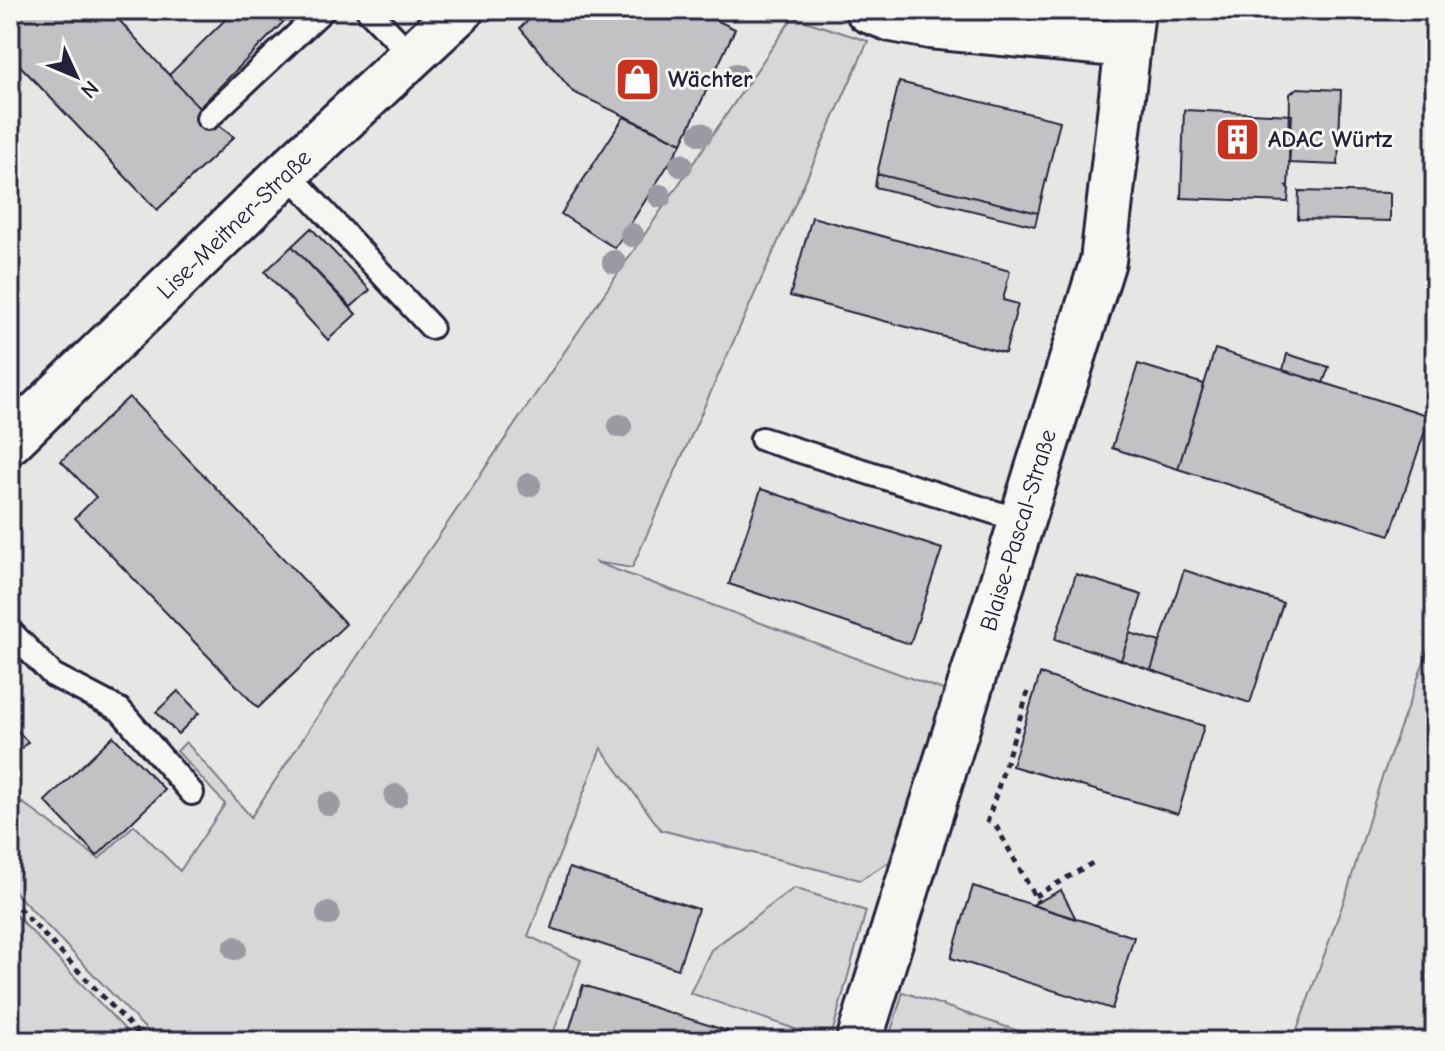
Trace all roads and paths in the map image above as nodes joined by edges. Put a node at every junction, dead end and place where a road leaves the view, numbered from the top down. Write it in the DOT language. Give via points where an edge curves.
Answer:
graph roads {
  1 [pos="323,10"];
  2 [pos="368,10"];
  3 [pos="868,10"];
  4 [pos="456,12"];
  5 [pos="1016,22"];
  6 [pos="1129,27"];
  7 [pos="412,56"];
  8 [pos="208,118"];
  9 [pos="287,172"];
  10 [pos="431,327"];
  11 [pos="762,439"];
  12 [pos="10,441"];
  13 [pos="1022,521"];
  14 [pos="10,631"];
  15 [pos="1028,692"];
  16 [pos="192,793"];
  17 [pos="987,823"];
  18 [pos="996,826"];
  19 [pos="1096,861"];
  20 [pos="10,899"];
  21 [pos="145,1041"];
  22 [pos="859,1041"];
  1 -- 8 [label="lane"];
  2 -- 7 [label="lane"];
  3 -- 5 [label="street" via="930,26"];
  4 -- 7 [label="street, Lise-Meitner-Straße"];
  5 -- 6 [label="street"];
  6 -- 13 [label="street, Blaise-Pascal-Straße" via="1103,261"];
  7 -- 9 [label="street, Lise-Meitner-Straße"];
  9 -- 10 [label="lane"];
  9 -- 12 [label="street, Lise-Meitner-Straße"];
  11 -- 13 [label="lane"];
  13 -- 22 [label="street, Blaise-Pascal-Straße"];
  14 -- 16 [label="lane" via="53,675 120,710"];
  15 -- 17 [label="path"];
  18 -- 19 [label="path" via="1037,899"];
  20 -- 21 [label="path"];
}
